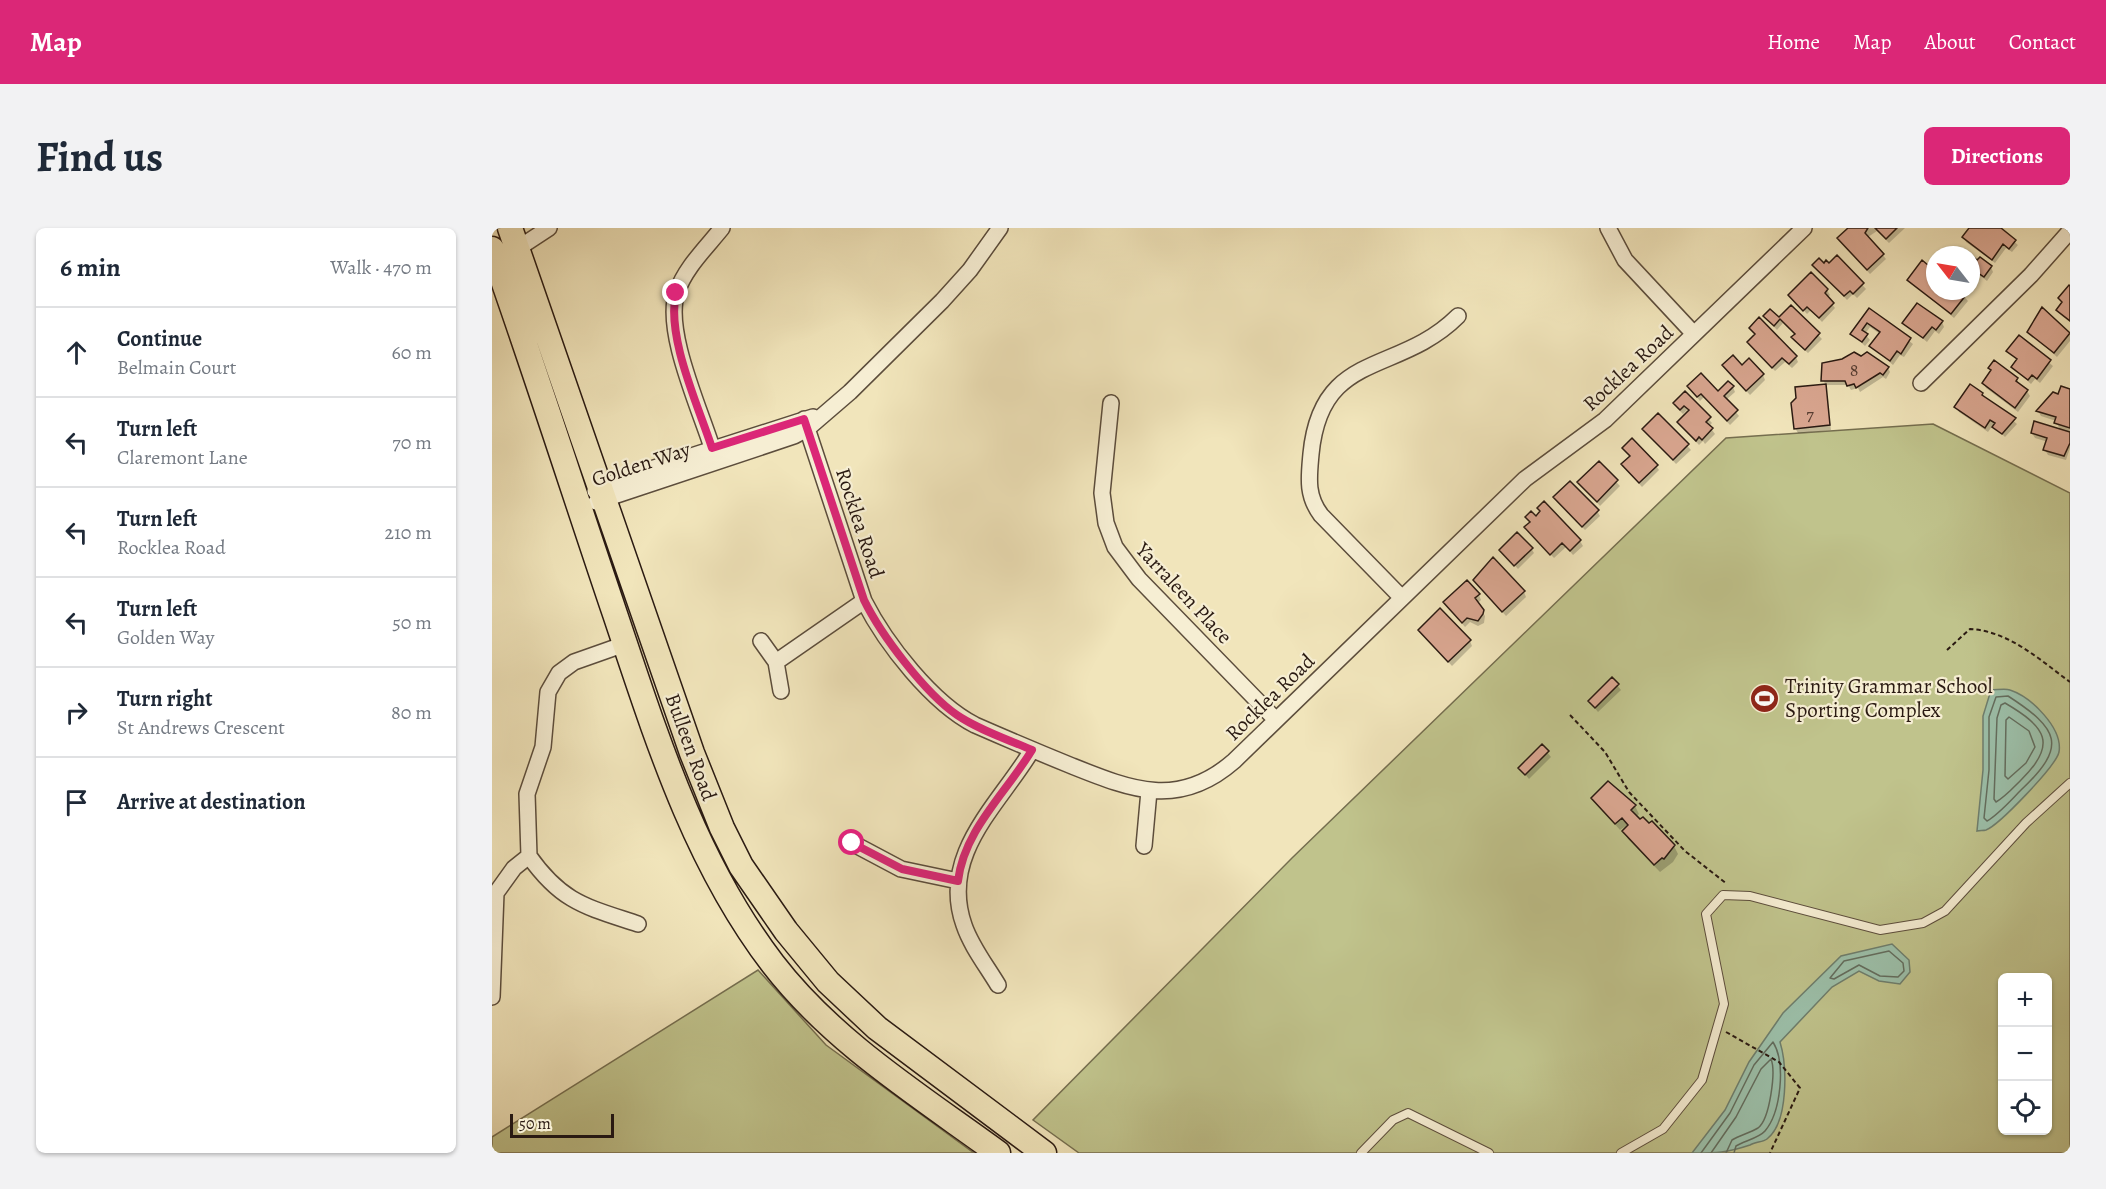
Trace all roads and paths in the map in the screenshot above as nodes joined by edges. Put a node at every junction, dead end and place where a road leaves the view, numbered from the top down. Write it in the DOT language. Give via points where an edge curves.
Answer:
graph roads {
  1 [pos="549,228"];
  2 [pos="722,228"];
  3 [pos="1608,228"];
  4 [pos="1804,228"];
  5 [pos="997,229"];
  6 [pos="2070,231"];
  7 [pos="519,235"];
  8 [pos="492,250"];
  9 [pos="1458,316"];
  10 [pos="1694,334"];
  11 [pos="1921,383"];
  12 [pos="1111,403"];
  13 [pos="805,424"];
  14 [pos="715,455"];
  15 [pos="601,494"];
  16 [pos="578,504"];
  17 [pos="1402,598"];
  18 [pos="864,600"];
  19 [pos="761,641"];
  20 [pos="625,644"];
  21 [pos="1947,650"];
  22 [pos="776,662"];
  23 [pos="2070,682"];
  24 [pos="781,691"];
  25 [pos="1570,715"];
  26 [pos="1276,720"];
  27 [pos="1032,750"];
  28 [pos="692,753"];
  29 [pos="668,765"];
  30 [pos="2070,783"];
  31 [pos="1149,792"];
  32 [pos="852,843"];
  33 [pos="1144,846"];
  34 [pos="530,856"];
  35 [pos="958,881"];
  36 [pos="1736,895"];
  37 [pos="638,924"];
  38 [pos="998,985"];
  39 [pos="492,997"];
  40 [pos="1717,1028"];
  41 [pos="998,1153"];
  42 [pos="1044,1153"];
  43 [pos="1361,1153"];
  44 [pos="1489,1153"];
  45 [pos="1621,1153"];
  46 [pos="1770,1153"];
  1 -- 7 [label="street"];
  2 -- 14 [label="street" via="685,275 676,293 673,315 679,348"];
  3 -- 10 [label="street" via="1624,260"];
  4 -- 10 [label="street, Rocklea Road"];
  5 -- 13 [label="street, Golden Way" via="960,283 850,392"];
  6 -- 11 [label="street"];
  7 -- 8 [label="highway"];
  7 -- 15 [label="highway, Bulleen Road"];
  8 -- 16 [label="highway, Bulleen Road"];
  9 -- 17 [label="street" via="1432,339 1339,384 1326,400 1313,432 1308,485 1316,508"];
  10 -- 17 [label="street, Rocklea Road" via="1605,420 1536,469"];
  12 -- 26 [label="street, Yarraleen Place" via="1103,509 1120,556"];
  13 -- 14 [label="street, Golden Way" via="794,436"];
  13 -- 18 [label="street, Rocklea Road"];
  14 -- 15 [label="street, Golden Way"];
  15 -- 16 [label="street, Golden Way"];
  15 -- 28 [label="highway, Bulleen Road"];
  16 -- 20 [label="highway, Bulleen Road"];
  17 -- 26 [label="street, Rocklea Road"];
  18 -- 22 [label="street"];
  18 -- 27 [label="street, Rocklea Road" via="893,645 946,707 975,725"];
  19 -- 22 [label="street"];
  20 -- 29 [label="highway, Bulleen Road"];
  20 -- 34 [label="street" via="574,662 559,673 548,692 543,747 527,794"];
  21 -- 23 [label="path" via="1970,629 1983,630 2006,638"];
  22 -- 24 [label="street"];
  25 -- 36 [label="path" via="1605,752 1629,792"];
  26 -- 31 [label="street, Rocklea Road" via="1234,761 1210,778 1179,790"];
  27 -- 31 [label="street, Rocklea Road" via="1123,786"];
  27 -- 35 [label="street" via="974,833 961,862"];
  28 -- 29 [label="highway" via="690,772 684,779 675,777"];
  28 -- 42 [label="highway, Bulleen Road" via="741,866 828,982 877,1028"];
  29 -- 41 [label="highway, Bulleen Road" via="717,879 774,965 817,1013 875,1064"];
  30 -- 36 [label="lane" via="2026,823 1945,910 1923,923 1880,930"];
  31 -- 33 [label="street"];
  32 -- 35 [label="street" via="902,869"];
  34 -- 37 [label="street" via="544,877 576,903"];
  34 -- 39 [label="street" via="514,868 496,892"];
  35 -- 38 [label="street" via="964,925"];
  36 -- 40 [label="lane" via="1724,895 1706,914 1724,1004"];
  40 -- 45 [label="lane" via="1702,1080 1663,1128"];
  40 -- 46 [label="path" via="1779,1062 1800,1088"];
  43 -- 44 [label="lane" via="1393,1120 1408,1113"];
}
